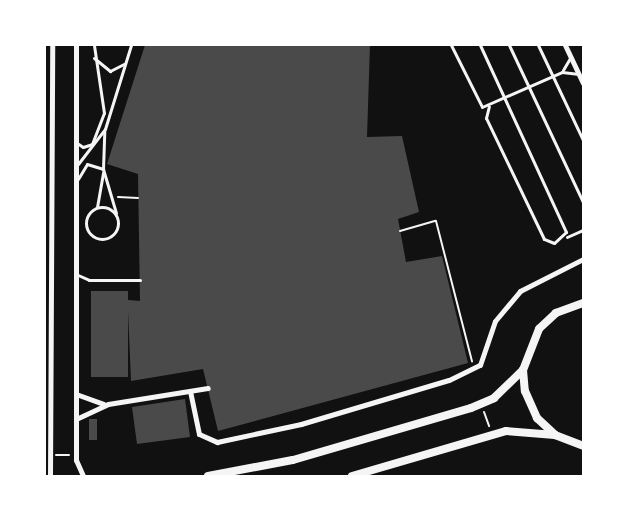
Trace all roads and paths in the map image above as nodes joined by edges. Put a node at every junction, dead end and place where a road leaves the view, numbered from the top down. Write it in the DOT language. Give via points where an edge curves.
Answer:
graph roads {
  1 [pos="52,45"];
  2 [pos="76,45"];
  3 [pos="94,45"];
  4 [pos="131,45"];
  5 [pos="451,45"];
  6 [pos="480,45"];
  7 [pos="509,45"];
  8 [pos="538,45"];
  9 [pos="565,45"];
  10 [pos="570,56"];
  11 [pos="94,58"];
  12 [pos="126,63"];
  13 [pos="562,72"];
  14 [pos="579,74"];
  15 [pos="553,76"];
  16 [pos="583,83"];
  17 [pos="529,87"];
  18 [pos="505,99"];
  19 [pos="489,106"];
  20 [pos="105,129"];
  21 [pos="583,140"];
  22 [pos="76,141"];
  23 [pos="76,168"];
  24 [pos="103,169"];
  25 [pos="76,184"];
  26 [pos="112,197"];
  27 [pos="138,198"];
  28 [pos="583,202"];
  29 [pos="95,208"];
  30 [pos="117,218"];
  31 [pos="583,230"];
  32 [pos="400,231"];
  33 [pos="565,238"];
  34 [pos="583,259"];
  35 [pos="76,273"];
  36 [pos="89,280"];
  37 [pos="140,280"];
  38 [pos="76,289"];
  39 [pos="583,303"];
  40 [pos="474,370"];
  41 [pos="523,370"];
  42 [pos="208,388"];
  43 [pos="190,391"];
  44 [pos="76,394"];
  45 [pos="482,403"];
  46 [pos="108,404"];
  47 [pos="76,419"];
  48 [pos="492,434"];
  49 [pos="555,435"];
  50 [pos="583,447"];
  51 [pos="53,455"];
  52 [pos="76,455"];
  53 [pos="50,476"];
  54 [pos="83,476"];
  55 [pos="208,476"];
  56 [pos="352,476"];
  1 -- 51 [label="street"];
  2 -- 22 [label="street"];
  3 -- 11 [label="lane"];
  4 -- 12 [label="lane"];
  5 -- 19 [label="lane" via="479,106"];
  6 -- 18 [label="lane"];
  7 -- 17 [label="lane"];
  8 -- 15 [label="lane"];
  9 -- 10 [label="street"];
  10 -- 13 [label="lane"];
  10 -- 14 [label="street"];
  11 -- 12 [label="lane" via="110,71"];
  11 -- 22 [label="lane" via="104,113 92,144 83,147"];
  12 -- 20 [label="lane"];
  13 -- 14 [label="lane"];
  13 -- 15 [label="lane"];
  14 -- 16 [label="street"];
  15 -- 17 [label="lane"];
  15 -- 21 [label="lane"];
  17 -- 18 [label="lane"];
  17 -- 28 [label="lane"];
  18 -- 19 [label="lane"];
  18 -- 33 [label="lane"];
  19 -- 33 [label="lane" via="486,118 544,239 551,244"];
  20 -- 23 [label="lane"];
  20 -- 24 [label="lane"];
  22 -- 23 [label="street"];
  23 -- 25 [label="street"];
  24 -- 25 [label="lane" via="87,164"];
  24 -- 26 [label="lane"];
  24 -- 29 [label="lane" via="103,195"];
  25 -- 35 [label="street"];
  26 -- 27 [label="path"];
  26 -- 30 [label="lane"];
  29 -- 30 [label="lane" via="110,210"];
  29 -- 30 [label="lane" via="86,221 96,238 115,232"];
  31 -- 33 [label="lane"];
  32 -- 40 [label="path" via="435,221"];
  34 -- 40 [label="street" via="520,291 495,321 484,359"];
  35 -- 36 [label="lane"];
  35 -- 38 [label="street"];
  36 -- 37 [label="lane"];
  36 -- 38 [label="lane"];
  38 -- 44 [label="street"];
  39 -- 41 [label="main road" via="556,314 539,329"];
  40 -- 43 [label="street" via="356,409 217,442 199,435"];
  41 -- 45 [label="main road"];
  41 -- 49 [label="main road" via="530,406"];
  42 -- 43 [label="street"];
  43 -- 46 [label="street"];
  44 -- 46 [label="street"];
  44 -- 47 [label="street"];
  45 -- 48 [label="path"];
  45 -- 55 [label="main road" via="303,457"];
  46 -- 47 [label="street"];
  47 -- 52 [label="street"];
  48 -- 49 [label="main road"];
  48 -- 56 [label="main road"];
  49 -- 50 [label="main road"];
  51 -- 52 [label="path"];
  51 -- 53 [label="street"];
  52 -- 54 [label="street"];
}
